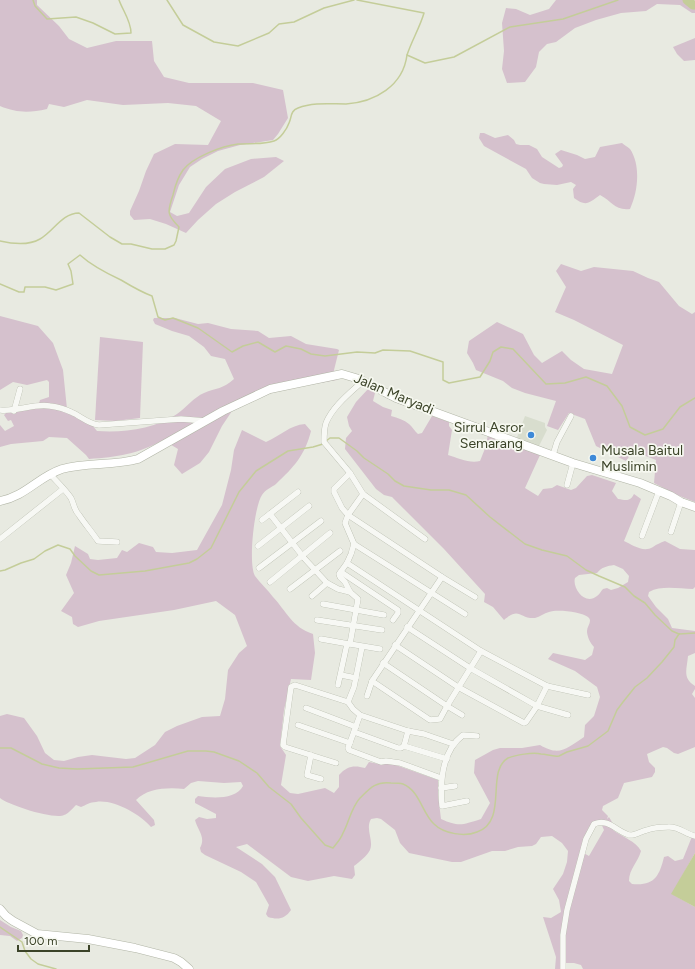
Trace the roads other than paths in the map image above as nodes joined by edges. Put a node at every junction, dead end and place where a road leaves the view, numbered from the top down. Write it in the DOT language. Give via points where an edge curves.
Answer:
graph roads {
  1 [pos="363,381"];
  2 [pos="20,388"];
  3 [pos="0,410"];
  4 [pos="14,411"];
  5 [pos="571,416"];
  6 [pos="206,421"];
  7 [pos="553,455"];
  8 [pos="573,462"];
  9 [pos="350,473"];
  10 [pos="50,474"];
  11 [pos="567,485"];
  12 [pos="63,489"];
  13 [pos="659,491"];
  14 [pos="298,492"];
  15 [pos="362,494"];
  16 [pos="0,502"];
  17 [pos="681,502"];
  18 [pos="309,506"];
  19 [pos="695,507"];
  20 [pos="270,514"];
  21 [pos="348,515"];
  22 [pos="262,520"];
  23 [pos="321,521"];
  24 [pos="281,528"];
  25 [pos="671,532"];
  26 [pos="330,533"];
  27 [pos="642,536"];
  28 [pos="0,539"];
  29 [pos="425,539"];
  30 [pos="117,542"];
  31 [pos="292,542"];
  32 [pos="354,544"];
  33 [pos="258,546"];
  34 [pos="340,551"];
  35 [pos="302,556"];
  36 [pos="346,563"];
  37 [pos="259,568"];
  38 [pos="315,570"];
  39 [pos="341,572"];
  40 [pos="442,577"];
  41 [pos="270,582"];
  42 [pos="327,583"];
  43 [pos="290,589"];
  44 [pos="350,592"];
  45 [pos="431,593"];
  46 [pos="312,596"];
  47 [pos="475,597"];
  48 [pos="323,604"];
  49 [pos="356,610"];
  50 [pos="419,610"];
  51 [pos="465,614"];
  52 [pos="384,615"];
  53 [pos="317,620"];
  54 [pos="393,620"];
  55 [pos="352,626"];
  56 [pos="407,627"];
  57 [pos="382,630"];
  58 [pos="321,639"];
  59 [pos="348,644"];
  60 [pos="395,645"];
  61 [pos="362,647"];
  62 [pos="380,649"];
  63 [pos="481,651"];
  64 [pos="383,663"];
  65 [pos="470,668"];
  66 [pos="341,675"];
  67 [pos="356,678"];
  68 [pos="372,681"];
  69 [pos="338,686"];
  70 [pos="547,686"];
  71 [pos="458,687"];
  72 [pos="588,695"];
  73 [pos="367,696"];
  74 [pos="348,702"];
  75 [pos="447,706"];
  76 [pos="538,706"];
  77 [pos="306,708"];
  78 [pos="360,715"];
  79 [pos="462,715"];
  80 [pos="568,715"];
  81 [pos="298,725"];
  82 [pos="355,729"];
  83 [pos="408,731"];
  84 [pos="478,736"];
  85 [pos="350,743"];
  86 [pos="453,744"];
  87 [pos="404,746"];
  88 [pos="311,756"];
  89 [pos="447,759"];
  90 [pos="336,763"];
  91 [pos="441,778"];
  92 [pos="321,779"];
  93 [pos="455,786"];
  94 [pos="441,788"];
  95 [pos="467,801"];
  96 [pos="695,836"];
  97 [pos="0,909"];
  98 [pos="188,969"];
  99 [pos="563,969"];
  1 -- 6 [label="street, Jalan Maryadi" via="338,374 274,387"];
  1 -- 7 [label="street, Jalan Maryadi" via="396,398"];
  1 -- 9 [label="street" via="346,397 329,418 324,429 325,443"];
  2 -- 4 [label="street"];
  3 -- 4 [label="street"];
  4 -- 6 [label="street" via="49,406 72,412 90,423 99,425 181,419"];
  5 -- 7 [label="street"];
  6 -- 10 [label="street, Jalan Maryadi" via="138,459 94,463"];
  7 -- 8 [label="street, Jalan Maryadi"];
  8 -- 11 [label="street"];
  8 -- 13 [label="street, Jalan Maryadi"];
  9 -- 15 [label="street"];
  9 -- 21 [label="street" via="334,489"];
  10 -- 12 [label="street"];
  10 -- 16 [label="street, Jalan Maryadi" via="21,494"];
  12 -- 28 [label="street"];
  12 -- 30 [label="street" via="72,499 78,515 98,541"];
  13 -- 17 [label="street, Jalan Maryadi"];
  13 -- 27 [label="street"];
  14 -- 20 [label="street"];
  15 -- 21 [label="street"];
  15 -- 29 [label="street"];
  17 -- 19 [label="street, Jalan Maryadi"];
  17 -- 25 [label="street"];
  18 -- 24 [label="street"];
  20 -- 22 [label="street"];
  20 -- 24 [label="street"];
  21 -- 32 [label="street" via="345,523"];
  21 -- 40 [label="street"];
  23 -- 31 [label="street"];
  24 -- 31 [label="street"];
  24 -- 33 [label="street"];
  26 -- 35 [label="street"];
  31 -- 35 [label="street"];
  31 -- 37 [label="street"];
  32 -- 36 [label="street"];
  32 -- 45 [label="street"];
  34 -- 38 [label="street"];
  35 -- 38 [label="street"];
  35 -- 41 [label="street"];
  36 -- 39 [label="street"];
  36 -- 50 [label="street"];
  38 -- 42 [label="street"];
  38 -- 43 [label="street"];
  39 -- 44 [label="street" via="340,577"];
  39 -- 54 [label="street" via="398,610"];
  40 -- 45 [label="street"];
  40 -- 47 [label="street"];
  42 -- 44 [label="street"];
  42 -- 46 [label="street"];
  44 -- 49 [label="street" via="358,599"];
  45 -- 50 [label="street"];
  45 -- 51 [label="street"];
  48 -- 49 [label="street"];
  49 -- 52 [label="street"];
  49 -- 55 [label="street"];
  50 -- 56 [label="street"];
  50 -- 63 [label="street"];
  53 -- 55 [label="street"];
  55 -- 57 [label="street"];
  55 -- 59 [label="street"];
  56 -- 60 [label="street"];
  56 -- 65 [label="street"];
  58 -- 59 [label="street"];
  59 -- 61 [label="street"];
  59 -- 66 [label="street"];
  60 -- 64 [label="street"];
  60 -- 71 [label="street"];
  61 -- 62 [label="street"];
  61 -- 67 [label="street"];
  63 -- 65 [label="street"];
  63 -- 70 [label="street"];
  64 -- 68 [label="street"];
  64 -- 75 [label="street"];
  65 -- 71 [label="street"];
  65 -- 76 [label="street"];
  66 -- 67 [label="street"];
  66 -- 69 [label="street"];
  67 -- 74 [label="street"];
  68 -- 73 [label="street"];
  68 -- 75 [label="street" via="430,720 440,719"];
  70 -- 72 [label="street"];
  70 -- 76 [label="street"];
  71 -- 75 [label="street"];
  71 -- 76 [label="street" via="524,723"];
  74 -- 78 [label="street"];
  74 -- 88 [label="street" via="295,685 291,687 283,745"];
  75 -- 79 [label="street"];
  76 -- 80 [label="street"];
  77 -- 82 [label="street"];
  78 -- 82 [label="street"];
  78 -- 83 [label="street"];
  81 -- 85 [label="street"];
  82 -- 85 [label="street"];
  82 -- 87 [label="street" via="398,748"];
  83 -- 86 [label="street"];
  83 -- 87 [label="street"];
  84 -- 86 [label="street" via="463,735"];
  85 -- 91 [label="street" via="349,750 381,762 400,763"];
  86 -- 89 [label="street"];
  87 -- 89 [label="street"];
  88 -- 90 [label="street"];
  88 -- 92 [label="street" via="307,775"];
  89 -- 91 [label="street"];
  91 -- 94 [label="street"];
  93 -- 94 [label="street"];
  94 -- 95 [label="street" via="442,806"];
  96 -- 99 [label="street" via="680,828 667,827 629,835 605,823 597,823 591,827 567,910"];
  97 -- 98 [label="street" via="13,921 37,934 88,939 135,948 174,958"];
}
